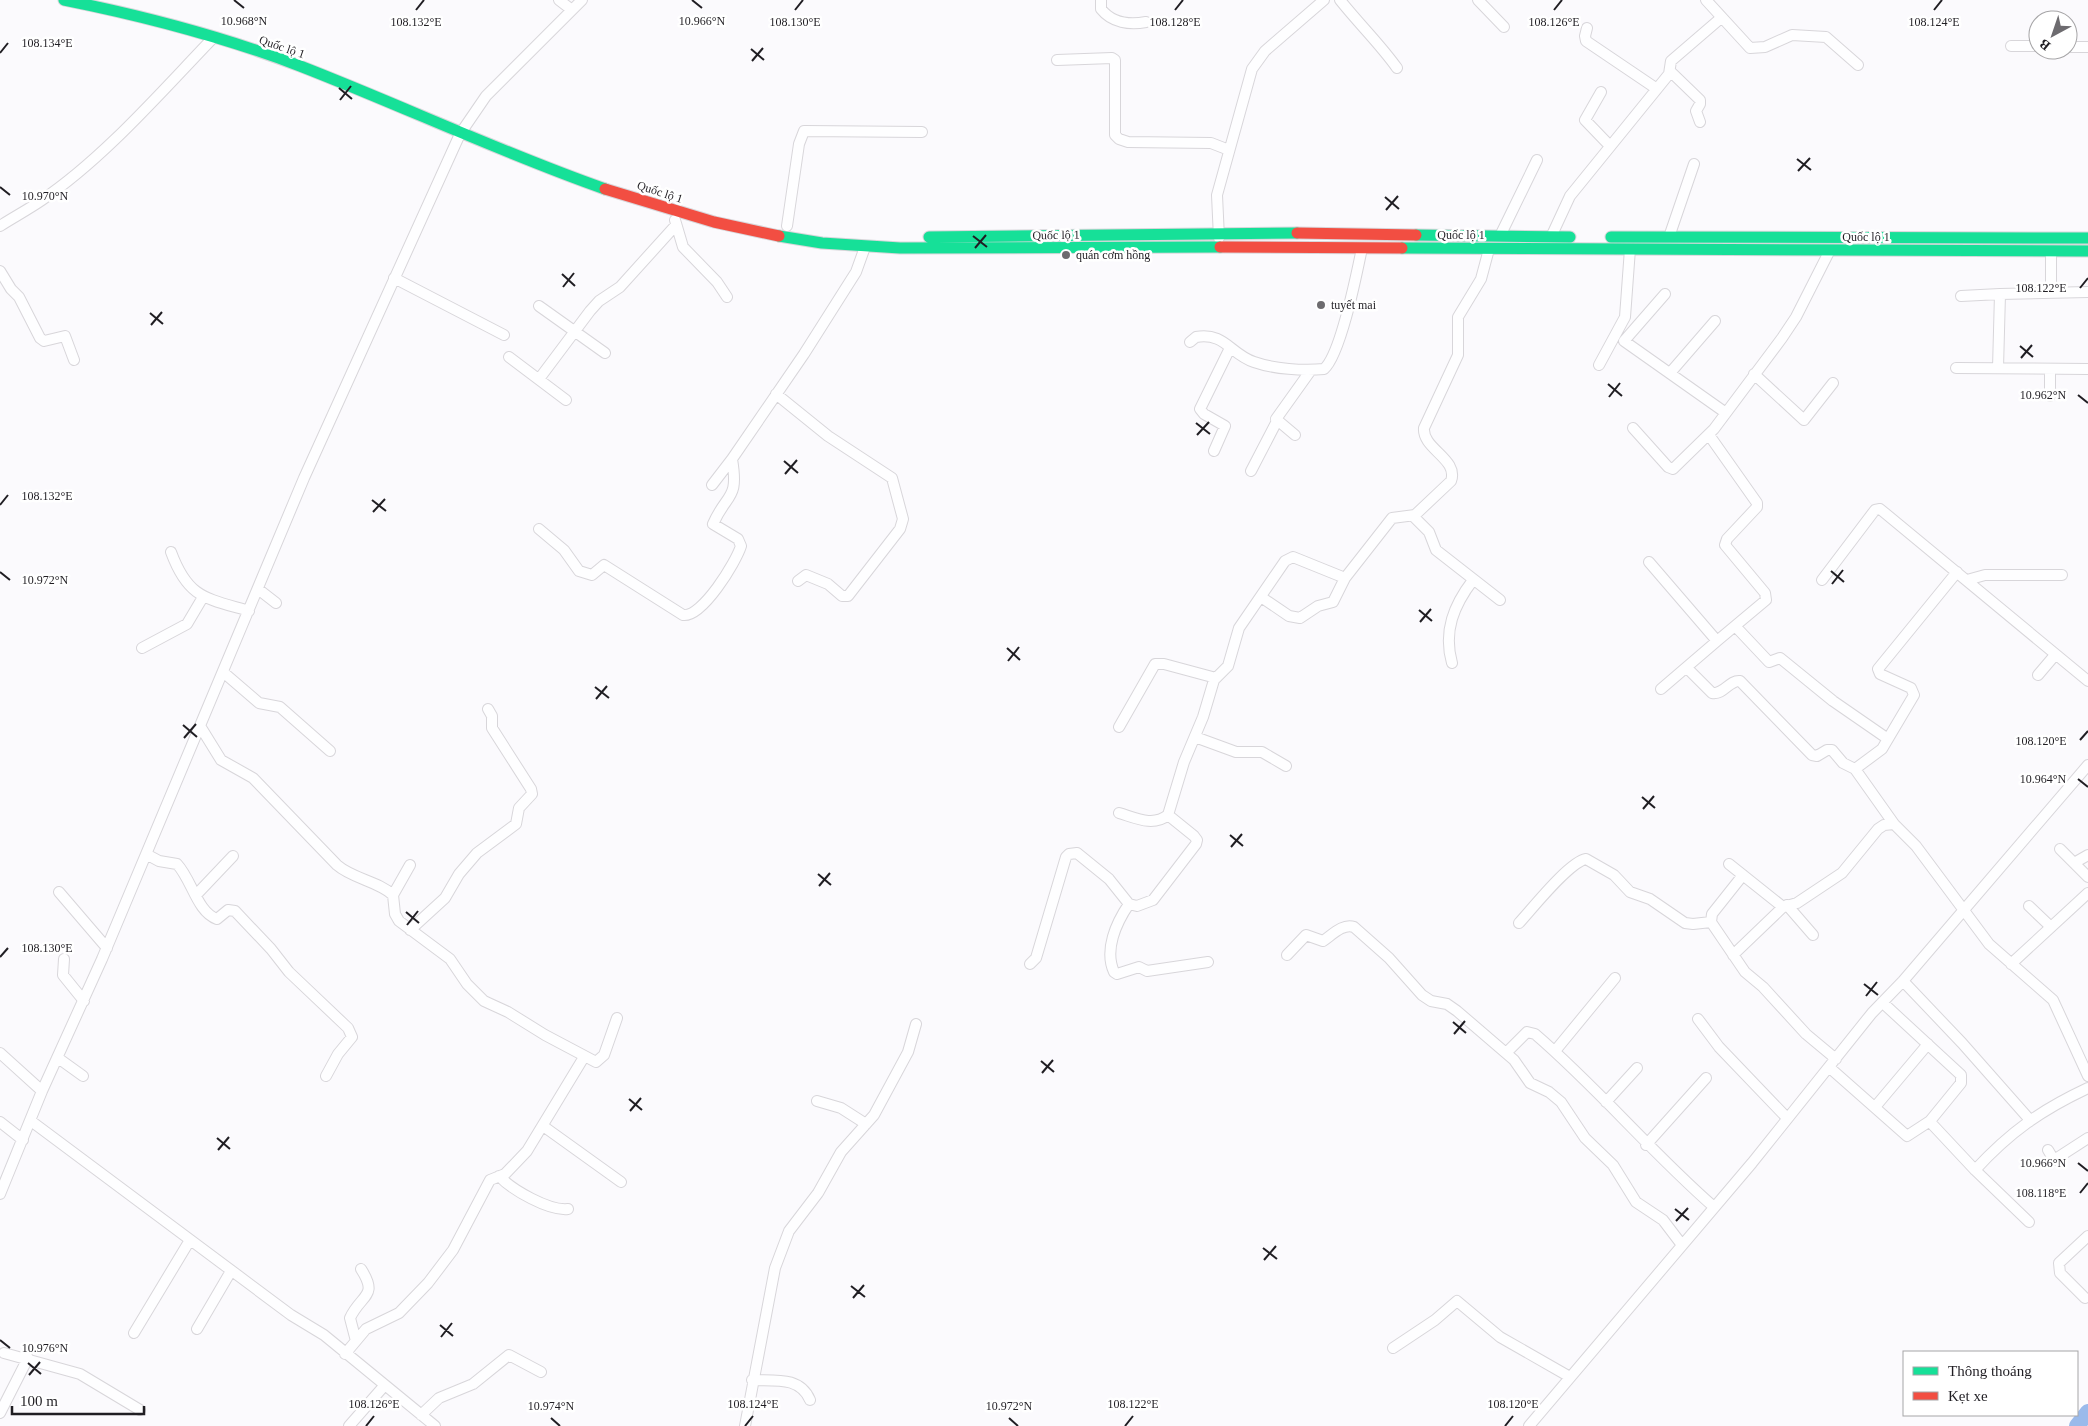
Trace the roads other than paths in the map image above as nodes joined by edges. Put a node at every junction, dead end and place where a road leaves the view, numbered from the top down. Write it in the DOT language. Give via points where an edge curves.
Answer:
graph roads {
  1 [pos="64,0"];
  2 [pos="559,0"];
  3 [pos="582,0"];
  4 [pos="1101,0"];
  5 [pos="1324,0"];
  6 [pos="1340,0"];
  7 [pos="1478,0"];
  8 [pos="1706,0"];
  9 [pos="134,3"];
  10 [pos="572,10"];
  11 [pos="1721,18"];
  12 [pos="1146,22"];
  13 [pos="1504,27"];
  14 [pos="1588,28"];
  15 [pos="213,38"];
  16 [pos="2011,46"];
  17 [pos="2028,46"];
  18 [pos="1057,60"];
  19 [pos="1858,65"];
  20 [pos="1397,68"];
  21 [pos="1670,71"];
  22 [pos="1657,89"];
  23 [pos="1601,92"];
  24 [pos="1700,122"];
  25 [pos="468,124"];
  26 [pos="922,132"];
  27 [pos="460,134"];
  28 [pos="1610,146"];
  29 [pos="1229,150"];
  30 [pos="1537,160"];
  31 [pos="1694,164"];
  32 [pos="674,211"];
  33 [pos="676,225"];
  34 [pos="0,226"];
  35 [pos="787,226"];
  36 [pos="1219,234"];
  37 [pos="1500,236"];
  38 [pos="1551,237"];
  39 [pos="1669,237"];
  40 [pos="2088,238"];
  41 [pos="865,247"];
  42 [pos="1218,247"];
  43 [pos="1362,248"];
  44 [pos="1490,249"];
  45 [pos="1630,249"];
  46 [pos="1830,250"];
  47 [pos="2051,251"];
  48 [pos="2088,251"];
  49 [pos="0,271"];
  50 [pos="394,278"];
  51 [pos="2088,292"];
  52 [pos="2051,293"];
  53 [pos="1665,294"];
  54 [pos="2000,294"];
  55 [pos="1960,296"];
  56 [pos="727,297"];
  57 [pos="539,306"];
  58 [pos="1715,321"];
  59 [pos="575,331"];
  60 [pos="504,335"];
  61 [pos="1190,342"];
  62 [pos="1230,348"];
  63 [pos="605,353"];
  64 [pos="509,358"];
  65 [pos="74,360"];
  66 [pos="1598,365"];
  67 [pos="1956,368"];
  68 [pos="1998,368"];
  69 [pos="2050,369"];
  70 [pos="2088,369"];
  71 [pos="1311,370"];
  72 [pos="1670,373"];
  73 [pos="1754,374"];
  74 [pos="539,379"];
  75 [pos="1833,383"];
  76 [pos="776,394"];
  77 [pos="2050,396"];
  78 [pos="566,400"];
  79 [pos="1726,413"];
  80 [pos="1277,421"];
  81 [pos="1633,428"];
  82 [pos="1295,435"];
  83 [pos="1709,435"];
  84 [pos="1214,450"];
  85 [pos="732,459"];
  86 [pos="1251,471"];
  87 [pos="712,485"];
  88 [pos="1413,516"];
  89 [pos="539,529"];
  90 [pos="171,552"];
  91 [pos="1649,562"];
  92 [pos="1957,572"];
  93 [pos="2062,575"];
  94 [pos="1345,578"];
  95 [pos="1473,580"];
  96 [pos="1822,580"];
  97 [pos="1967,580"];
  98 [pos="798,581"];
  99 [pos="258,588"];
  100 [pos="203,597"];
  101 [pos="1261,597"];
  102 [pos="1500,600"];
  103 [pos="276,603"];
  104 [pos="249,610"];
  105 [pos="1736,627"];
  106 [pos="1717,641"];
  107 [pos="142,648"];
  108 [pos="2055,655"];
  109 [pos="1452,663"];
  110 [pos="1687,668"];
  111 [pos="223,672"];
  112 [pos="2038,675"];
  113 [pos="1216,678"];
  114 [pos="2088,681"];
  115 [pos="1661,689"];
  116 [pos="488,709"];
  117 [pos="200,726"];
  118 [pos="1119,727"];
  119 [pos="1195,737"];
  120 [pos="1888,739"];
  121 [pos="330,751"];
  122 [pos="2088,765"];
  123 [pos="1286,766"];
  124 [pos="1855,769"];
  125 [pos="1119,814"];
  126 [pos="1168,815"];
  127 [pos="1894,824"];
  128 [pos="2060,849"];
  129 [pos="146,854"];
  130 [pos="2088,855"];
  131 [pos="233,856"];
  132 [pos="2074,863"];
  133 [pos="1729,864"];
  134 [pos="410,865"];
  135 [pos="1743,875"];
  136 [pos="2088,877"];
  137 [pos="59,892"];
  138 [pos="2088,893"];
  139 [pos="196,895"];
  140 [pos="393,895"];
  141 [pos="1130,904"];
  142 [pos="1785,906"];
  143 [pos="2029,906"];
  144 [pos="1965,910"];
  145 [pos="1711,922"];
  146 [pos="1519,923"];
  147 [pos="2051,927"];
  148 [pos="410,930"];
  149 [pos="1813,935"];
  150 [pos="107,948"];
  151 [pos="1287,955"];
  152 [pos="1733,955"];
  153 [pos="64,959"];
  154 [pos="1208,962"];
  155 [pos="1030,964"];
  156 [pos="2011,964"];
  157 [pos="1615,978"];
  158 [pos="1903,981"];
  159 [pos="84,1001"];
  160 [pos="1883,1003"];
  161 [pos="618,1018"];
  162 [pos="1698,1019"];
  163 [pos="916,1024"];
  164 [pos="1928,1044"];
  165 [pos="1555,1051"];
  166 [pos="0,1053"];
  167 [pos="1506,1053"];
  168 [pos="584,1057"];
  169 [pos="58,1058"];
  170 [pos="2084,1060"];
  171 [pos="1833,1063"];
  172 [pos="1637,1068"];
  173 [pos="83,1076"];
  174 [pos="326,1076"];
  175 [pos="2088,1076"];
  176 [pos="1706,1078"];
  177 [pos="2088,1088"];
  178 [pos="42,1091"];
  179 [pos="817,1101"];
  180 [pos="1606,1102"];
  181 [pos="1875,1107"];
  182 [pos="1787,1118"];
  183 [pos="861,1120"];
  184 [pos="2030,1120"];
  185 [pos="31,1121"];
  186 [pos="1930,1121"];
  187 [pos="0,1122"];
  188 [pos="543,1126"];
  189 [pos="2088,1138"];
  190 [pos="23,1140"];
  191 [pos="1646,1145"];
  192 [pos="2048,1150"];
  193 [pos="1975,1170"];
  194 [pos="499,1176"];
  195 [pos="621,1182"];
  196 [pos="0,1194"];
  197 [pos="1714,1206"];
  198 [pos="568,1209"];
  199 [pos="2029,1222"];
  200 [pos="2088,1236"];
  201 [pos="190,1240"];
  202 [pos="1682,1245"];
  203 [pos="362,1269"];
  204 [pos="231,1271"];
  205 [pos="2086,1298"];
  206 [pos="197,1329"];
  207 [pos="134,1333"];
  208 [pos="356,1341"];
  209 [pos="1392,1348"];
  210 [pos="4,1353"];
  211 [pos="345,1354"];
  212 [pos="28,1358"];
  213 [pos="541,1372"];
  214 [pos="1570,1377"];
  215 [pos="752,1380"];
  216 [pos="384,1386"];
  217 [pos="810,1400"];
  218 [pos="140,1410"];
  219 [pos="0,1414"];
  220 [pos="421,1415"];
  221 [pos="349,1426"];
  222 [pos="435,1426"];
  223 [pos="745,1426"];
  224 [pos="1529,1426"];
  1 -- 15 [label="highway, Quốc lộ 1"];
  2 -- 10 [label="street"];
  3 -- 10 [label="street"];
  4 -- 12 [label="street" via="1101,9 1112,18 1130,25"];
  5 -- 29 [label="street" via="1265,51 1254,65"];
  6 -- 20 [label="street"];
  7 -- 13 [label="street"];
  8 -- 11 [label="street"];
  9 -- 25 [label="highway, Quốc lộ 1" via="265,43"];
  10 -- 25 [label="street" via="486,96"];
  11 -- 19 [label="street" via="1750,48 1765,47 1792,35 1826,37"];
  11 -- 21 [label="street" via="1671,61"];
  14 -- 22 [label="street" via="1584,36 1586,41"];
  15 -- 27 [label="highway, Quốc lộ 1" via="328,77"];
  15 -- 34 [label="street" via="104,148 42,200"];
  16 -- 17 [label="street"];
  18 -- 29 [label="street" via="1115,60 1115,135 1118,139 1128,142 1210,142"];
  21 -- 22 [label="street"];
  21 -- 24 [label="street" via="1700,100 1696,111"];
  22 -- 28 [label="street"];
  23 -- 28 [label="street" via="1585,120"];
  25 -- 27 [label="street"];
  25 -- 35 [label="highway, Quốc lộ 1" via="657,195"];
  26 -- 35 [label="street" via="804,131 799,144"];
  27 -- 32 [label="highway, Quốc lộ 1" via="609,191"];
  27 -- 50 [label="street"];
  28 -- 38 [label="street" via="1570,196"];
  29 -- 36 [label="street" via="1217,195"];
  30 -- 37 [label="street"];
  31 -- 39 [label="street"];
  32 -- 33 [label="street"];
  32 -- 41 [label="highway, Quốc lộ 1" via="772,236"];
  33 -- 56 [label="street" via="683,247"];
  33 -- 59 [label="street" via="620,287 595,305"];
  35 -- 36 [label="highway, Quốc lộ 1" via="841,234 907,238"];
  36 -- 37 [label="highway, Quốc lộ 1"];
  36 -- 42 [label="street"];
  37 -- 38 [label="highway, Quốc lộ 1"];
  38 -- 39 [label="highway, Quốc lộ 1"];
  39 -- 40 [label="highway, Quốc lộ 1"];
  41 -- 42 [label="highway, Quốc lộ 1"];
  41 -- 76 [label="street" via="856,272"];
  42 -- 43 [label="highway, Quốc lộ 1"];
  43 -- 44 [label="highway, Quốc lộ 1"];
  43 -- 71 [label="street" via="1354,289 1329,362 1324,368"];
  44 -- 45 [label="highway, Quốc lộ 1"];
  44 -- 88 [label="street" via="1482,279 1458,317 1458,355 1424,428 1424,438 1446,461 1452,478"];
  45 -- 46 [label="highway, Quốc lộ 1"];
  45 -- 66 [label="street" via="1625,317"];
  46 -- 47 [label="highway, Quốc lộ 1"];
  46 -- 73 [label="street" via="1796,317"];
  47 -- 48 [label="highway, Quốc lộ 1"];
  47 -- 52 [label="street"];
  49 -- 65 [label="street" via="19,297 40,338 44,341 64,336"];
  50 -- 60 [label="street"];
  50 -- 99 [label="street"];
  51 -- 52 [label="street"];
  52 -- 54 [label="street"];
  53 -- 72 [label="street" via="1624,341"];
  54 -- 55 [label="street"];
  54 -- 68 [label="street"];
  57 -- 59 [label="street"];
  58 -- 72 [label="street"];
  59 -- 63 [label="street"];
  59 -- 74 [label="street"];
  61 -- 62 [label="street" via="1196,337 1216,337"];
  62 -- 71 [label="street" via="1255,363"];
  62 -- 84 [label="street" via="1200,409 1225,426"];
  64 -- 74 [label="street"];
  67 -- 68 [label="street"];
  68 -- 69 [label="street"];
  69 -- 70 [label="street"];
  69 -- 77 [label="street"];
  71 -- 80 [label="street" via="1280,411"];
  72 -- 79 [label="street"];
  73 -- 75 [label="street" via="1804,420"];
  73 -- 79 [label="street"];
  74 -- 78 [label="street"];
  76 -- 85 [label="street"];
  76 -- 98 [label="street" via="828,436 891,476 902,519 900,529 848,596 842,596 828,584 806,575"];
  79 -- 83 [label="street"];
  80 -- 82 [label="street"];
  80 -- 86 [label="street"];
  81 -- 83 [label="street" via="1672,469"];
  83 -- 105 [label="street" via="1757,503 1724,545 1767,597"];
  85 -- 87 [label="street"];
  85 -- 89 [label="street" via="736,480 734,489 713,524 738,539 741,546 716,591 686,616 604,566 592,575 579,571 564,550"];
  88 -- 94 [label="street" via="1392,518"];
  88 -- 95 [label="street" via="1429,532 1436,550"];
  90 -- 100 [label="street" via="181,576"];
  91 -- 106 [label="street"];
  92 -- 96 [label="street" via="1878,509"];
  92 -- 97 [label="street"];
  92 -- 120 [label="street" via="1878,669 1880,674 1911,688 1914,694"];
  93 -- 97 [label="street" via="1985,575"];
  94 -- 101 [label="street" via="1291,557"];
  94 -- 101 [label="street" via="1333,602 1318,606 1300,618 1290,616"];
  95 -- 102 [label="street"];
  95 -- 109 [label="street" via="1457,604 1452,622 1448,646"];
  97 -- 108 [label="street"];
  99 -- 103 [label="street"];
  99 -- 104 [label="street"];
  100 -- 104 [label="street"];
  100 -- 107 [label="street" via="187,624"];
  101 -- 113 [label="street" via="1239,628 1228,666"];
  104 -- 111 [label="street"];
  105 -- 106 [label="street"];
  105 -- 120 [label="street" via="1767,660 1780,658 1833,701"];
  106 -- 110 [label="street"];
  108 -- 112 [label="street"];
  108 -- 114 [label="street"];
  110 -- 115 [label="street"];
  110 -- 124 [label="street" via="1712,693 1719,693 1734,681 1742,683 1812,755 1832,750 1842,763"];
  111 -- 117 [label="street"];
  111 -- 121 [label="street" via="259,703 280,707"];
  113 -- 118 [label="street" via="1155,664"];
  113 -- 119 [label="street"];
  116 -- 148 [label="street" via="492,728 532,794 519,808 516,824 477,853 445,898"];
  117 -- 129 [label="street"];
  117 -- 140 [label="street" via="221,760 252,778 337,865"];
  119 -- 123 [label="street" via="1236,752 1262,752"];
  119 -- 126 [label="street"];
  120 -- 124 [label="street" via="1879,752"];
  122 -- 144 [label="street"];
  124 -- 127 [label="street"];
  125 -- 126 [label="street" via="1152,822"];
  126 -- 141 [label="street" via="1197,842 1153,900 1137,906"];
  127 -- 142 [label="street" via="1884,825 1875,832 1842,873 1797,903"];
  127 -- 144 [label="street" via="1916,846"];
  128 -- 132 [label="street"];
  129 -- 139 [label="street" via="159,861 177,864"];
  129 -- 150 [label="street"];
  130 -- 132 [label="street"];
  131 -- 139 [label="street"];
  132 -- 136 [label="street"];
  133 -- 135 [label="street"];
  134 -- 140 [label="street"];
  135 -- 142 [label="street"];
  135 -- 145 [label="street" via="1712,914"];
  137 -- 150 [label="street"];
  138 -- 147 [label="street"];
  139 -- 174 [label="street" via="200,906 215,918 228,910 235,911 289,972 351,1032 352,1037"];
  140 -- 148 [label="street" via="397,917"];
  141 -- 154 [label="street" via="1120,917 1114,935 1114,972"];
  141 -- 155 [label="street" via="1102,874 1076,853 1069,854 1036,958"];
  142 -- 149 [label="street"];
  142 -- 152 [label="street"];
  143 -- 147 [label="street"];
  144 -- 156 [label="street" via="1990,944"];
  144 -- 158 [label="street"];
  145 -- 146 [label="street" via="1686,923 1650,899 1630,892 1614,875 1586,859 1559,879"];
  145 -- 152 [label="street"];
  147 -- 156 [label="street"];
  148 -- 168 [label="street" via="450,959 467,984 484,1001"];
  150 -- 159 [label="street"];
  151 -- 167 [label="street" via="1306,935 1323,941 1351,925 1389,958 1422,995 1448,1004"];
  152 -- 171 [label="street" via="1744,972 1764,987"];
  153 -- 159 [label="street" via="63,975"];
  156 -- 170 [label="street" via="2053,1000"];
  157 -- 165 [label="street"];
  158 -- 160 [label="street"];
  158 -- 184 [label="street"];
  159 -- 169 [label="street"];
  160 -- 164 [label="street"];
  160 -- 171 [label="street"];
  161 -- 168 [label="street" via="602,1059 596,1062"];
  162 -- 182 [label="street" via="1719,1047"];
  163 -- 183 [label="street" via="908,1052 874,1115"];
  164 -- 181 [label="street"];
  164 -- 186 [label="street" via="1957,1070 1962,1079"];
  165 -- 167 [label="street" via="1530,1031"];
  165 -- 180 [label="street"];
  166 -- 178 [label="street"];
  167 -- 202 [label="street" via="1530,1083 1562,1102 1585,1138 1626,1183 1636,1202 1663,1220"];
  168 -- 188 [label="street"];
  169 -- 173 [label="street"];
  169 -- 178 [label="street"];
  170 -- 175 [label="street"];
  171 -- 181 [label="street"];
  171 -- 182 [label="street"];
  172 -- 180 [label="street"];
  176 -- 191 [label="street"];
  177 -- 184 [label="street" via="2059,1101"];
  178 -- 185 [label="street"];
  179 -- 183 [label="street" via="841,1108"];
  180 -- 191 [label="street"];
  181 -- 186 [label="street" via="1907,1136"];
  182 -- 197 [label="street"];
  183 -- 215 [label="street" via="818,1193 783,1243"];
  184 -- 193 [label="street" via="2001,1142"];
  185 -- 190 [label="street"];
  185 -- 201 [label="street"];
  186 -- 193 [label="street"];
  187 -- 190 [label="street"];
  188 -- 194 [label="street" via="527,1151"];
  188 -- 195 [label="street"];
  189 -- 192 [label="street" via="2054,1160"];
  190 -- 196 [label="street"];
  191 -- 197 [label="street"];
  193 -- 199 [label="street"];
  194 -- 198 [label="street" via="511,1187 546,1205"];
  194 -- 208 [label="street" via="490,1180 453,1250 428,1283 404,1309 370,1326"];
  197 -- 202 [label="street"];
  200 -- 205 [label="street" via="2059,1263 2060,1272"];
  201 -- 204 [label="street"];
  201 -- 207 [label="street"];
  202 -- 214 [label="street"];
  203 -- 208 [label="street" via="370,1281 370,1288 350,1318"];
  204 -- 206 [label="street"];
  204 -- 211 [label="street" via="297,1320 324,1335"];
  208 -- 211 [label="street"];
  209 -- 214 [label="street" via="1458,1302 1500,1337"];
  210 -- 212 [label="street"];
  211 -- 216 [label="street"];
  212 -- 218 [label="street" via="88,1378"];
  212 -- 219 [label="street"];
  213 -- 220 [label="street" via="509,1354 474,1384 438,1398"];
  214 -- 224 [label="street"];
  215 -- 217 [label="street" via="794,1382 806,1391"];
  215 -- 223 [label="street"];
  216 -- 220 [label="street"];
  216 -- 221 [label="street"];
  220 -- 222 [label="street"];
}
